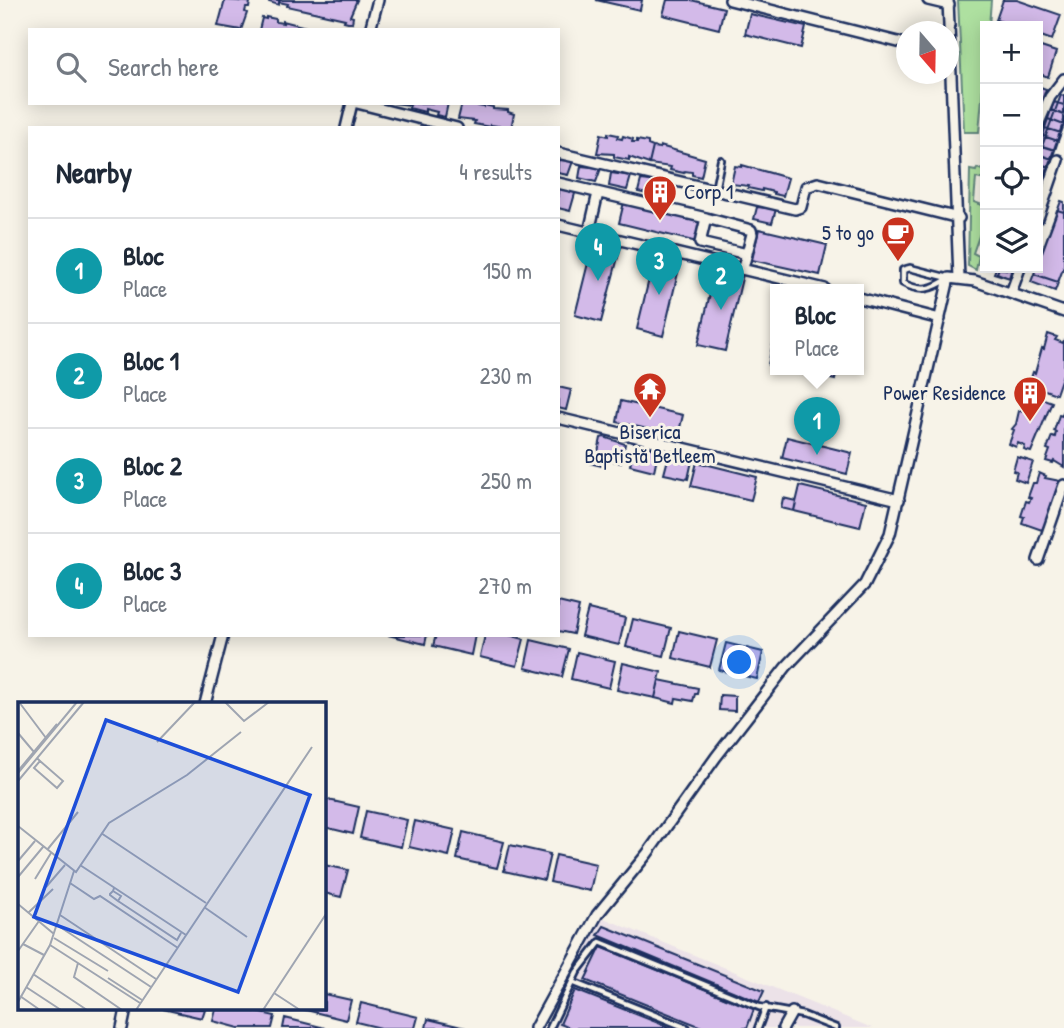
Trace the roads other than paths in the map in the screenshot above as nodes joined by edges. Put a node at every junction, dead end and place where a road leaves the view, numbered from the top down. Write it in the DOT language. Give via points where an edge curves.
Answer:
graph roads {
  1 [pos="378,0"];
  2 [pos="730,0"];
  3 [pos="928,0"];
  4 [pos="949,3"];
  5 [pos="949,21"];
  6 [pos="371,28"];
  7 [pos="896,42"];
  8 [pos="1064,79"];
  9 [pos="952,84"];
  10 [pos="353,105"];
  11 [pos="362,105"];
  12 [pos="1043,105"];
  13 [pos="347,126"];
  14 [pos="449,126"];
  15 [pos="560,153"];
  16 [pos="721,160"];
  17 [pos="1058,160"];
  18 [pos="560,184"];
  19 [pos="715,190"];
  20 [pos="598,193"];
  21 [pos="1041,210"];
  22 [pos="706,218"];
  23 [pos="959,218"];
  24 [pos="560,225"];
  25 [pos="589,232"];
  26 [pos="747,254"];
  27 [pos="743,268"];
  28 [pos="1018,273"];
  29 [pos="954,278"];
  30 [pos="805,284"];
  31 [pos="1011,293"];
  32 [pos="864,299"];
  33 [pos="1064,312"];
  34 [pos="940,318"];
  35 [pos="560,418"];
  36 [pos="1064,485"];
  37 [pos="899,500"];
  38 [pos="1038,560"];
  39 [pos="222,637"];
  40 [pos="206,702"];
  41 [pos="572,982"];
  42 [pos="766,1007"];
  43 [pos="126,1010"];
  44 [pos="792,1013"];
  45 [pos="553,1027"];
  46 [pos="122,1028"];
  47 [pos="535,1028"];
  48 [pos="687,1028"];
  49 [pos="758,1028"];
  50 [pos="783,1028"];
  51 [pos="836,1028"];
  1 -- 6 [label="street"];
  2 -- 7 [label="street"];
  3 -- 4 [label="street"];
  4 -- 5 [label="street"];
  8 -- 12 [label="street"];
  9 -- 23 [label="street"];
  10 -- 13 [label="street"];
  11 -- 14 [label="street"];
  15 -- 19 [label="street"];
  16 -- 19 [label="lane"];
  17 -- 21 [label="street"];
  18 -- 20 [label="street"];
  19 -- 23 [label="street" via="795,209 801,207 806,187 818,183"];
  20 -- 22 [label="street"];
  20 -- 25 [label="street"];
  22 -- 26 [label="street" via="750,229"];
  22 -- 26 [label="street" via="701,243"];
  23 -- 29 [label="street"];
  24 -- 25 [label="street"];
  25 -- 27 [label="street"];
  26 -- 27 [label="street"];
  27 -- 30 [label="street"];
  28 -- 31 [label="street"];
  29 -- 29 [label="lane" via="923,289 901,279 910,268"];
  29 -- 31 [label="street"];
  29 -- 34 [label="street"];
  31 -- 33 [label="street"];
  32 -- 34 [label="street"];
  34 -- 37 [label="street"];
  35 -- 37 [label="street"];
  36 -- 38 [label="street"];
  37 -- 47 [label="street" via="890,534 864,584 786,667 597,915"];
  39 -- 40 [label="street"];
  41 -- 42 [label="lane" via="600,942"];
  41 -- 45 [label="lane"];
  41 -- 48 [label="lane"];
  42 -- 44 [label="lane"];
  42 -- 49 [label="lane"];
  43 -- 46 [label="street"];
  44 -- 50 [label="street"];
  44 -- 51 [label="lane"];
}
